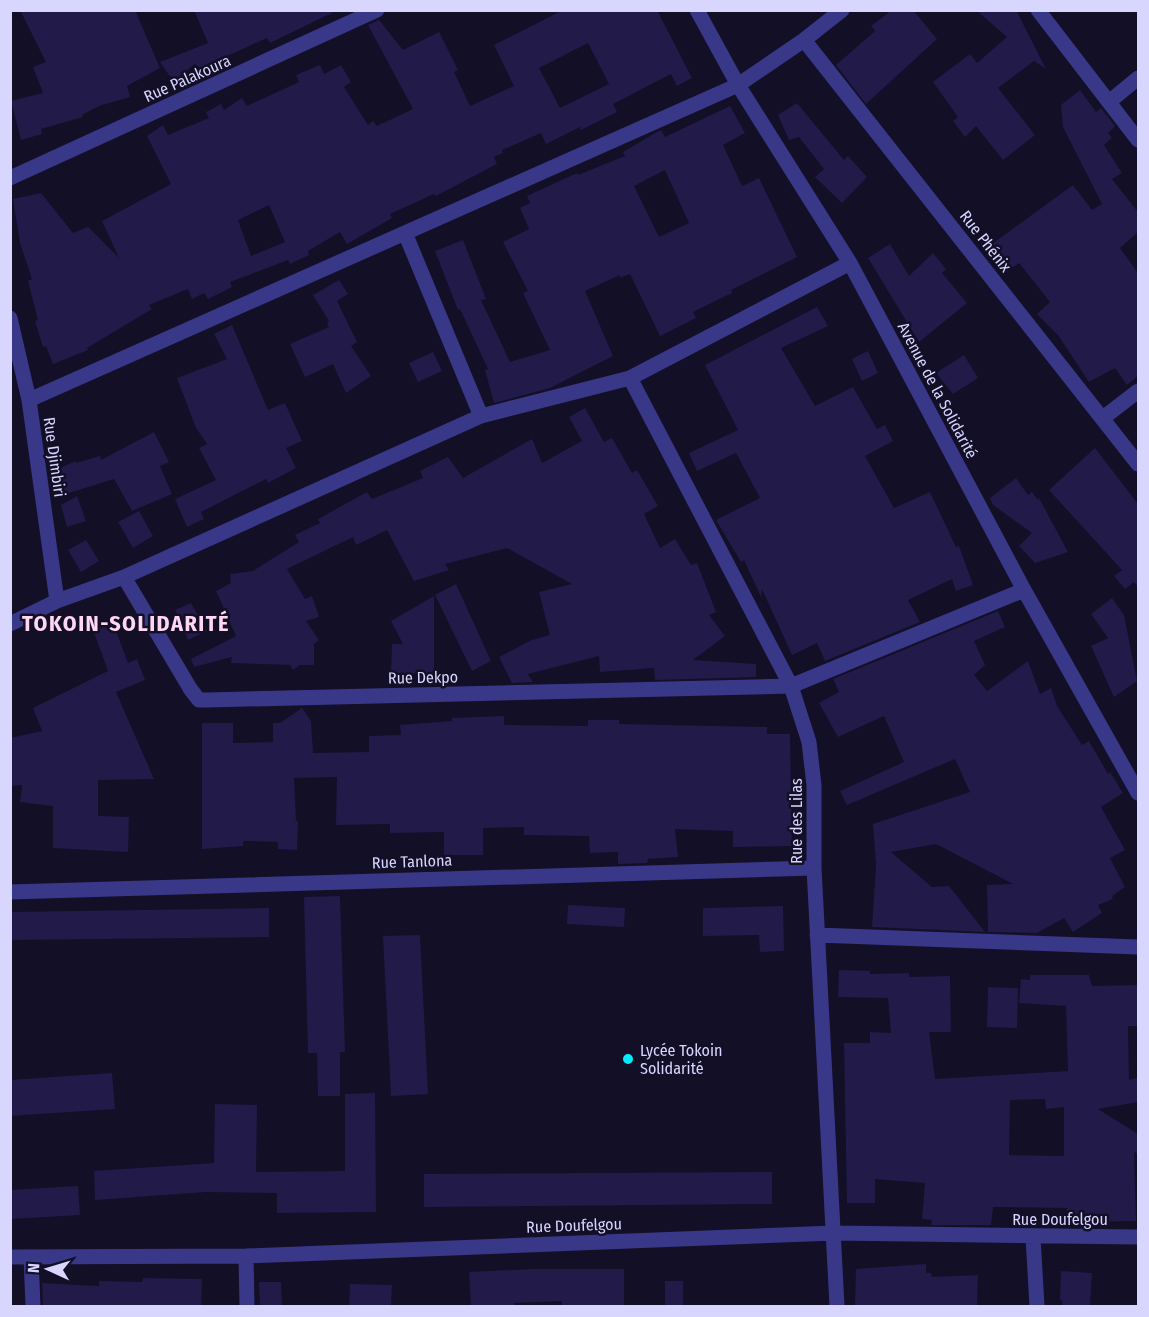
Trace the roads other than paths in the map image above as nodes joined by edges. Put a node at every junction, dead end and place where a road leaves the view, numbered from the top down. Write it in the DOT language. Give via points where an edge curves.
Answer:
graph roads {
  1 [pos="377,10"];
  2 [pos="697,10"];
  3 [pos="842,10"];
  4 [pos="1038,10"];
  5 [pos="804,40"];
  6 [pos="1138,78"];
  7 [pos="738,85"];
  8 [pos="1109,102"];
  9 [pos="1138,140"];
  10 [pos="10,178"];
  11 [pos="405,233"];
  12 [pos="850,263"];
  13 [pos="10,318"];
  14 [pos="630,378"];
  15 [pos="1138,391"];
  16 [pos="29,400"];
  17 [pos="481,416"];
  18 [pos="1103,418"];
  19 [pos="1138,464"];
  20 [pos="124,577"];
  21 [pos="1024,590"];
  22 [pos="57,601"];
  23 [pos="10,624"];
  24 [pos="791,686"];
  25 [pos="1138,792"];
  26 [pos="814,868"];
  27 [pos="10,892"];
  28 [pos="817,935"];
  29 [pos="1138,947"];
  30 [pos="835,1233"];
  31 [pos="1033,1237"];
  32 [pos="1138,1237"];
  33 [pos="246,1256"];
  34 [pos="10,1257"];
  35 [pos="31,1257"];
  36 [pos="33,1306"];
  37 [pos="247,1306"];
  38 [pos="837,1306"];
  39 [pos="1037,1306"];
  1 -- 10 [label="street, Rue Palakoura"];
  2 -- 7 [label="street, Avenue de la Solidarité"];
  3 -- 5 [label="street"];
  4 -- 8 [label="street"];
  5 -- 7 [label="street"];
  5 -- 18 [label="street, Rue Phénix"];
  6 -- 8 [label="street"];
  7 -- 11 [label="street"];
  7 -- 12 [label="street, Avenue de la Solidarité"];
  8 -- 9 [label="street"];
  11 -- 16 [label="street"];
  11 -- 17 [label="street"];
  12 -- 14 [label="street"];
  12 -- 21 [label="street, Avenue de la Solidarité"];
  13 -- 16 [label="street, Rue Djimbiri"];
  14 -- 17 [label="street"];
  14 -- 24 [label="street, Rue des Lilas"];
  15 -- 18 [label="street"];
  16 -- 22 [label="street, Rue Djimbiri"];
  17 -- 20 [label="street"];
  18 -- 19 [label="street, Rue Phénix"];
  20 -- 22 [label="street"];
  20 -- 24 [label="street, Rue Dekpo" via="199,700"];
  21 -- 24 [label="street"];
  21 -- 25 [label="street, Avenue de la Solidarité"];
  22 -- 23 [label="street"];
  24 -- 26 [label="street, Rue des Lilas" via="813,762"];
  26 -- 27 [label="street, Rue Tanlona"];
  26 -- 28 [label="street, Rue des Lilas"];
  28 -- 29 [label="street"];
  28 -- 30 [label="street, Rue des Lilas"];
  30 -- 31 [label="street, Rue Doufelgou"];
  30 -- 33 [label="street, Rue Doufelgou"];
  30 -- 38 [label="street, Rue des Lilas"];
  31 -- 32 [label="street, Rue Doufelgou"];
  31 -- 39 [label="street"];
  33 -- 35 [label="street, Rue Doufelgou"];
  33 -- 37 [label="street"];
  34 -- 35 [label="street, Rue Doufelgou"];
  35 -- 36 [label="street"];
}
